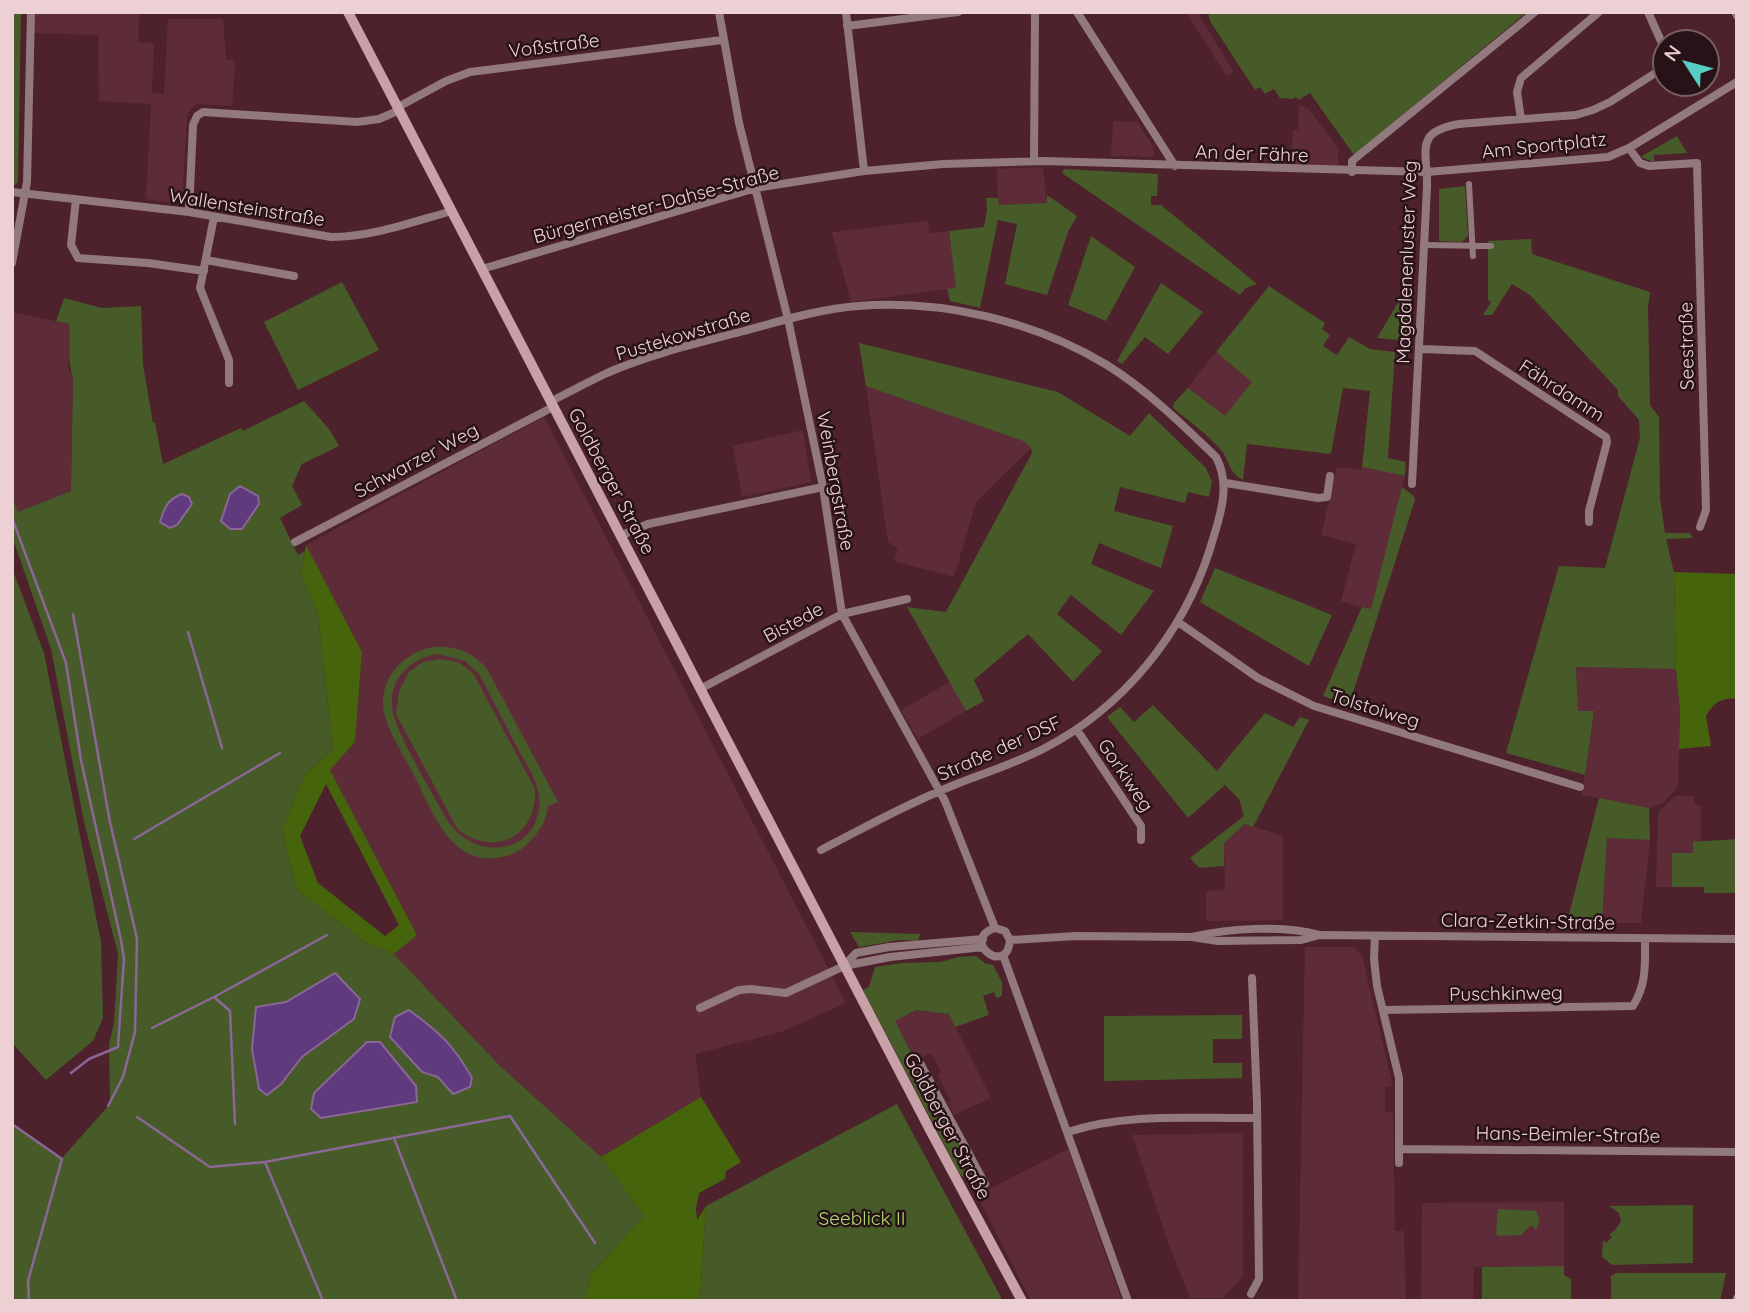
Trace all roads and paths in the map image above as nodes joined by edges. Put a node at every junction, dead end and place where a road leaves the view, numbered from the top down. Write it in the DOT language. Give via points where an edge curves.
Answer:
graph roads {
  1 [pos="31,12"];
  2 [pos="348,12"];
  3 [pos="719,12"];
  4 [pos="846,12"];
  5 [pos="958,12"];
  6 [pos="1035,12"];
  7 [pos="1077,12"];
  8 [pos="1535,12"];
  9 [pos="1599,12"];
  10 [pos="1648,12"];
  11 [pos="847,26"];
  12 [pos="1655,28"];
  13 [pos="722,40"];
  14 [pos="1651,76"];
  15 [pos="1737,82"];
  16 [pos="399,108"];
  17 [pos="1521,119"];
  18 [pos="1629,148"];
  19 [pos="1034,161"];
  20 [pos="1697,163"];
  21 [pos="1175,166"];
  22 [pos="864,171"];
  23 [pos="1352,172"];
  24 [pos="1427,172"];
  25 [pos="1469,184"];
  26 [pos="756,188"];
  27 [pos="12,192"];
  28 [pos="26,194"];
  29 [pos="76,199"];
  30 [pos="452,211"];
  31 [pos="189,212"];
  32 [pos="214,217"];
  33 [pos="1424,246"];
  34 [pos="1473,246"];
  35 [pos="1491,246"];
  36 [pos="1473,256"];
  37 [pos="206,260"];
  38 [pos="12,263"];
  39 [pos="482,269"];
  40 [pos="204,271"];
  41 [pos="294,276"];
  42 [pos="788,319"];
  43 [pos="1420,349"];
  44 [pos="229,383"];
  45 [pos="551,404"];
  46 [pos="1331,476"];
  47 [pos="1226,483"];
  48 [pos="1412,484"];
  49 [pos="823,487"];
  50 [pos="1589,522"];
  51 [pos="1700,527"];
  52 [pos="620,536"];
  53 [pos="295,542"];
  54 [pos="907,599"];
  55 [pos="842,614"];
  56 [pos="1178,622"];
  57 [pos="700,689"];
  58 [pos="1077,730"];
  59 [pos="1580,787"];
  60 [pos="939,791"];
  61 [pos="1141,840"];
  62 [pos="821,850"];
  63 [pos="995,928"];
  64 [pos="1375,936"];
  65 [pos="1645,938"];
  66 [pos="1737,939"];
  67 [pos="1010,940"];
  68 [pos="983,943"];
  69 [pos="1003,955"];
  70 [pos="844,966"];
  71 [pos="1252,978"];
  72 [pos="701,1009"];
  73 [pos="1383,1010"];
  74 [pos="922,1065"];
  75 [pos="1257,1118"];
  76 [pos="1068,1132"];
  77 [pos="1399,1149"];
  78 [pos="1737,1152"];
  79 [pos="1399,1163"];
  80 [pos="985,1184"];
  81 [pos="1251,1294"];
  82 [pos="1022,1301"];
  83 [pos="1128,1301"];
  1 -- 28 [label="street"];
  2 -- 16 [label="main road, Goldberger Straße"];
  3 -- 13 [label="street, Weinbergstraße"];
  4 -- 11 [label="street"];
  5 -- 11 [label="street"];
  6 -- 19 [label="street"];
  7 -- 21 [label="street, An der Fähre"];
  8 -- 23 [label="street, Magdalenenluster Weg" via="1352,161"];
  9 -- 17 [label="street" via="1521,78 1517,92"];
  10 -- 12 [label="street"];
  11 -- 22 [label="street"];
  13 -- 16 [label="street, Voßstraße" via="470,72"];
  13 -- 26 [label="street, Weinbergstraße"];
  14 -- 17 [label="street, Magdalenenluster Weg" via="1592,110"];
  15 -- 18 [label="street"];
  16 -- 30 [label="main road, Goldberger Straße"];
  16 -- 31 [label="street, Voßstraße" via="379,119 357,122 203,112 193,125"];
  17 -- 24 [label="street, Magdalenenluster Weg" via="1459,124 1432,132 1425,145"];
  18 -- 20 [label="street, Am Sportplatz" via="1640,163 1649,166"];
  18 -- 24 [label="street, Am Sportplatz" via="1608,157"];
  19 -- 21 [label="street, Bürgermeister-Dahse-Straße"];
  19 -- 22 [label="street, Bürgermeister-Dahse-Straße"];
  20 -- 51 [label="street, Seestraße" via="1706,510"];
  21 -- 23 [label="street, An der Fähre"];
  22 -- 26 [label="street, Bürgermeister-Dahse-Straße"];
  23 -- 24 [label="street, An der Fähre"];
  24 -- 33 [label="street, Magdalenenluster Weg"];
  25 -- 34 [label="street"];
  26 -- 39 [label="street, Bürgermeister-Dahse-Straße"];
  26 -- 42 [label="street, Weinbergstraße"];
  27 -- 28 [label="street, Wallensteinstraße"];
  28 -- 29 [label="street, Wallensteinstraße"];
  28 -- 38 [label="street"];
  29 -- 31 [label="street, Wallensteinstraße"];
  29 -- 40 [label="street" via="71,245 78,258"];
  30 -- 32 [label="street, Wallensteinstraße" via="346,237"];
  30 -- 39 [label="main road, Goldberger Straße"];
  31 -- 32 [label="street, Wallensteinstraße"];
  32 -- 37 [label="street"];
  33 -- 34 [label="street"];
  33 -- 43 [label="street, Magdalenenluster Weg"];
  34 -- 35 [label="street"];
  34 -- 36 [label="street"];
  37 -- 40 [label="street"];
  37 -- 41 [label="street"];
  39 -- 45 [label="main road, Goldberger Straße"];
  40 -- 44 [label="street" via="200,288 229,360"];
  42 -- 45 [label="street, Pustekowstraße" via="667,351 607,373"];
  42 -- 47 [label="street" via="857,306 904,305 981,316 1041,334 1091,356 1141,389 1216,457"];
  42 -- 49 [label="street, Weinbergstraße"];
  43 -- 48 [label="street, Magdalenenluster Weg"];
  43 -- 50 [label="street, Fährdamm" via="1475,351 1606,438"];
  45 -- 52 [label="main road, Goldberger Straße"];
  45 -- 53 [label="street, Schwarzer Weg"];
  46 -- 47 [label="street" via="1327,497 1318,498"];
  47 -- 56 [label="street, Straße der DSF" via="1204,567"];
  49 -- 52 [label="street" via="648,524"];
  49 -- 55 [label="street, Weinbergstraße"];
  52 -- 57 [label="main road, Goldberger Straße"];
  54 -- 55 [label="street, Bistede"];
  55 -- 57 [label="street, Bistede"];
  55 -- 60 [label="street, Weinbergstraße"];
  56 -- 58 [label="street, Straße der DSF" via="1131,682"];
  56 -- 59 [label="street, Tolstoiweg" via="1242,668 1314,706"];
  57 -- 70 [label="main road, Goldberger Straße"];
  58 -- 60 [label="street, Straße der DSF" via="1011,764"];
  58 -- 61 [label="street, Gorkiweg" via="1141,826"];
  60 -- 62 [label="street, Straße der DSF"];
  60 -- 63 [label="street, Weinbergstraße"];
  63 -- 67 [label="street" via="1005,931"];
  63 -- 68 [label="street" via="988,931"];
  64 -- 65 [label="street, Clara-Zetkin-Straße"];
  64 -- 67 [label="street, Clara-Zetkin-Straße"];
  64 -- 73 [label="street"];
  65 -- 66 [label="street, Clara-Zetkin-Straße"];
  65 -- 73 [label="street, Puschkinweg" via="1642,991 1633,1006"];
  67 -- 69 [label="street"];
  68 -- 69 [label="street" via="992,956"];
  68 -- 70 [label="street"];
  69 -- 76 [label="street"];
  70 -- 72 [label="street" via="786,993 739,990"];
  70 -- 82 [label="main road, Goldberger Straße"];
  71 -- 75 [label="street"];
  73 -- 77 [label="street" via="1399,1077"];
  74 -- 80 [label="street, Goldberger Straße"];
  75 -- 76 [label="street" via="1117,1121"];
  75 -- 81 [label="street" via="1259,1279"];
  76 -- 83 [label="street"];
  77 -- 78 [label="street, Hans-Beimler-Straße"];
  77 -- 79 [label="street"];
}
